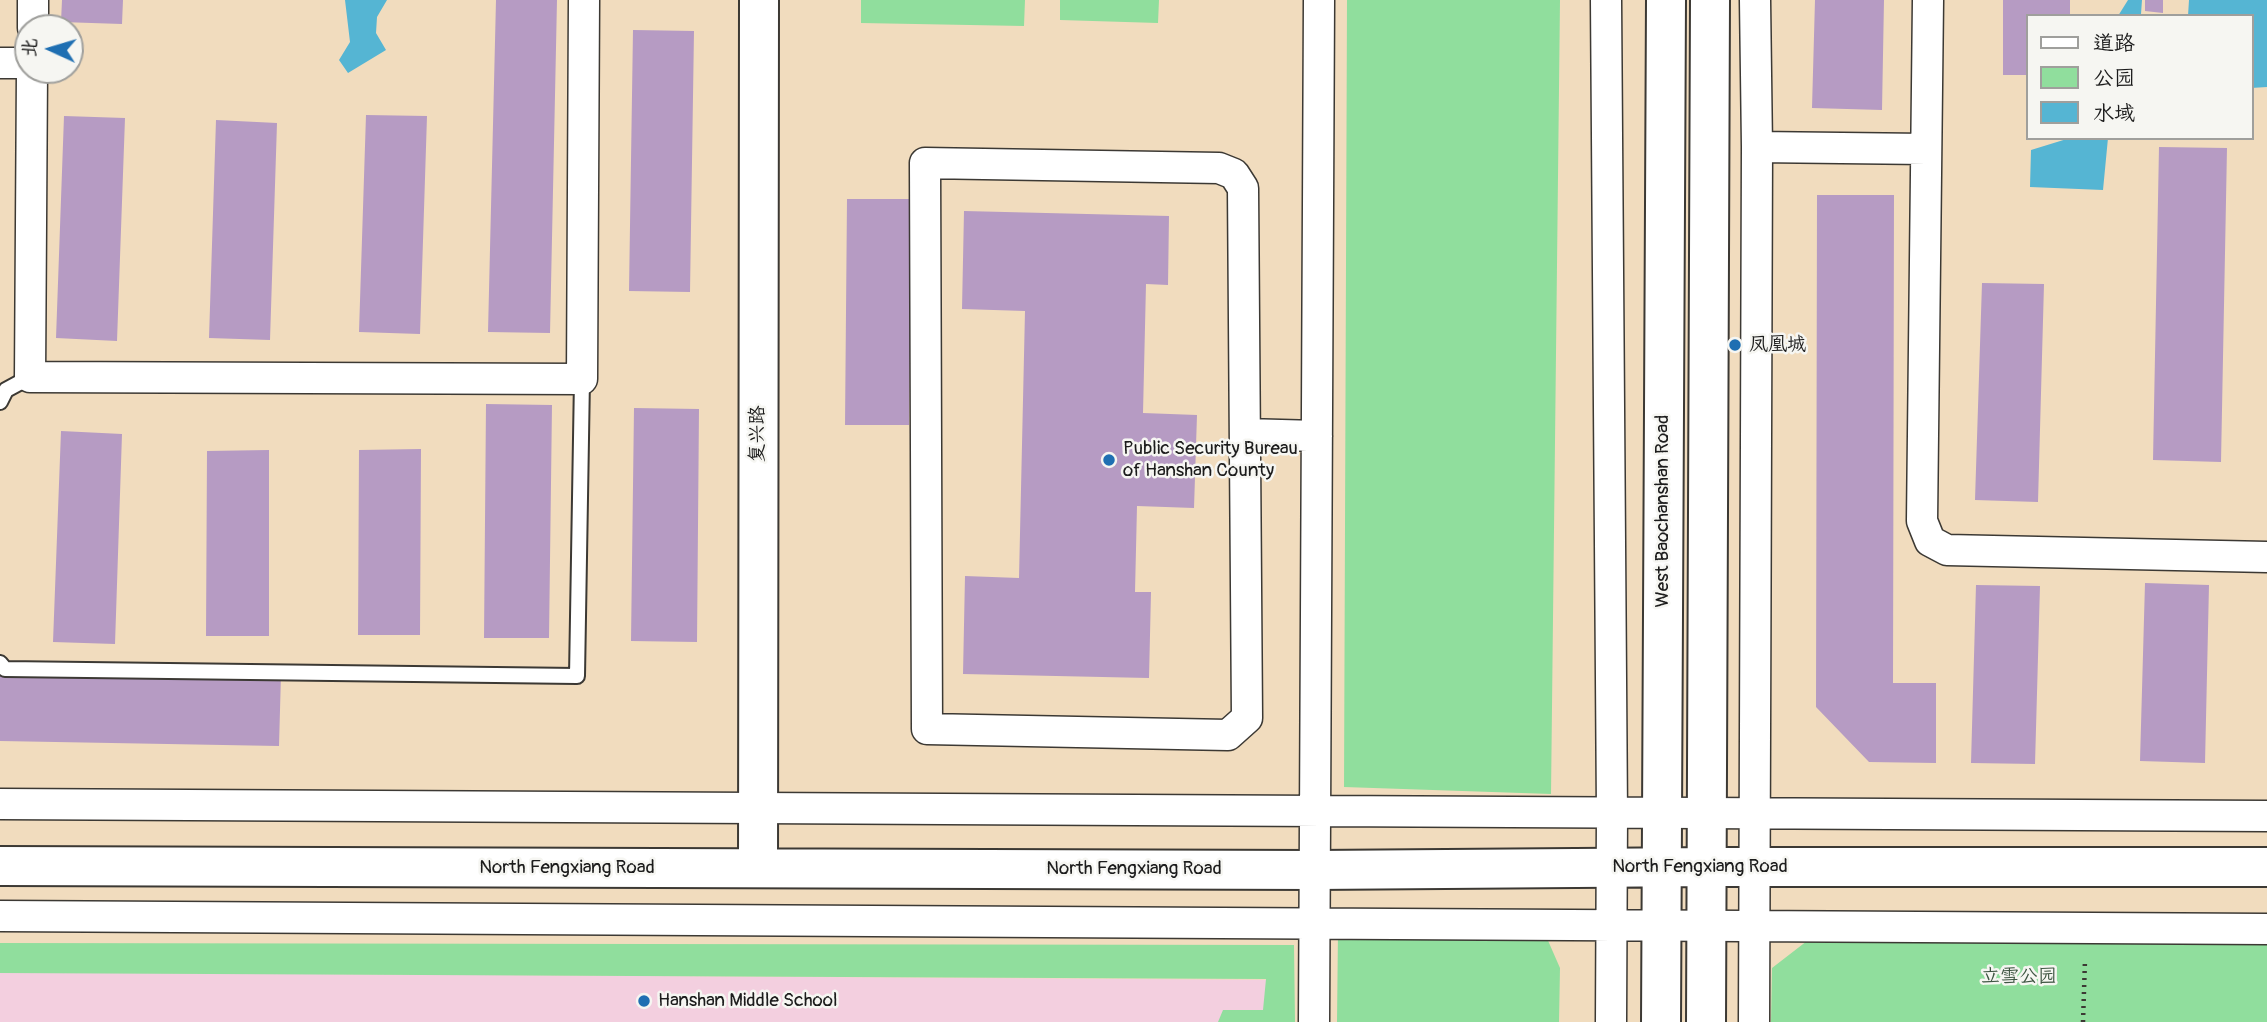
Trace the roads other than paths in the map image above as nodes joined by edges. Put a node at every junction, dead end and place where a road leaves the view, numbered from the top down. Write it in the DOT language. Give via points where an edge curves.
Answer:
graph roads {
  1 [pos="584,0"];
  2 [pos="759,0"];
  3 [pos="1319,0"];
  4 [pos="1606,0"];
  5 [pos="1666,0"];
  6 [pos="1710,0"];
  7 [pos="1755,0"];
  8 [pos="1928,0"];
  9 [pos="32,84"];
  10 [pos="1757,147"];
  11 [pos="1926,149"];
  12 [pos="30,377"];
  13 [pos="582,379"];
  14 [pos="0,402"];
  15 [pos="1245,434"];
  16 [pos="1317,436"];
  17 [pos="2267,557"];
  18 [pos="0,663"];
  19 [pos="0,804"];
  20 [pos="758,808"];
  21 [pos="1315,811"];
  22 [pos="1612,813"];
  23 [pos="1662,813"];
  24 [pos="1707,813"];
  25 [pos="1755,813"];
  26 [pos="2267,816"];
  27 [pos="0,866"];
  28 [pos="1662,867"];
  29 [pos="1706,867"];
  30 [pos="1755,867"];
  31 [pos="2267,867"];
  32 [pos="758,868"];
  33 [pos="1612,868"];
  34 [pos="1315,870"];
  35 [pos="0,916"];
  36 [pos="1315,923"];
  37 [pos="1612,925"];
  38 [pos="1662,925"];
  39 [pos="1706,926"];
  40 [pos="1755,926"];
  41 [pos="2267,929"];
  42 [pos="1314,1022"];
  43 [pos="1611,1022"];
  44 [pos="1661,1022"];
  45 [pos="1706,1022"];
  46 [pos="1754,1022"];
  1 -- 13 [label="street"];
  2 -- 20 [label="main road, 复兴路"];
  3 -- 16 [label="street"];
  4 -- 22 [label="street"];
  5 -- 23 [label="main road, West Baochanshan Road"];
  6 -- 24 [label="main road"];
  7 -- 10 [label="street"];
  8 -- 11 [label="street"];
  9 -- 12 [label="street"];
  10 -- 11 [label="street"];
  10 -- 25 [label="street"];
  11 -- 17 [label="street" via="1922,521 1930,541 1947,550"];
  12 -- 13 [label="street"];
  12 -- 14 [label="lane" via="6,390"];
  13 -- 18 [label="lane" via="577,676 5,669"];
  15 -- 15 [label="street" via="1242,188 1234,174 1219,168 925,163 927,729 1228,735 1247,718"];
  15 -- 16 [label="street"];
  16 -- 21 [label="street"];
  19 -- 20 [label="street"];
  20 -- 21 [label="street"];
  20 -- 32 [label="main road, 复兴路"];
  21 -- 22 [label="street"];
  21 -- 34 [label="street"];
  22 -- 23 [label="street"];
  22 -- 33 [label="street"];
  23 -- 24 [label="street"];
  23 -- 28 [label="main road, West Baochanshan Road"];
  24 -- 25 [label="street"];
  24 -- 29 [label="main road"];
  25 -- 26 [label="street"];
  25 -- 30 [label="street"];
  27 -- 32 [label="main road, North Fengxiang Road"];
  28 -- 29 [label="main road, North Fengxiang Road"];
  28 -- 33 [label="main road, North Fengxiang Road"];
  28 -- 38 [label="main road, West Baochanshan Road"];
  29 -- 30 [label="main road, North Fengxiang Road"];
  29 -- 39 [label="main road"];
  30 -- 31 [label="main road, North Fengxiang Road"];
  30 -- 40 [label="street"];
  32 -- 34 [label="main road, North Fengxiang Road"];
  33 -- 34 [label="main road, North Fengxiang Road"];
  33 -- 37 [label="street"];
  34 -- 36 [label="street"];
  35 -- 36 [label="street"];
  36 -- 37 [label="street"];
  36 -- 42 [label="street"];
  37 -- 38 [label="street"];
  37 -- 43 [label="street"];
  38 -- 39 [label="street"];
  38 -- 44 [label="main road, West Baochanshan Road"];
  39 -- 40 [label="street"];
  39 -- 45 [label="main road"];
  40 -- 41 [label="street"];
  40 -- 46 [label="street"];
}
